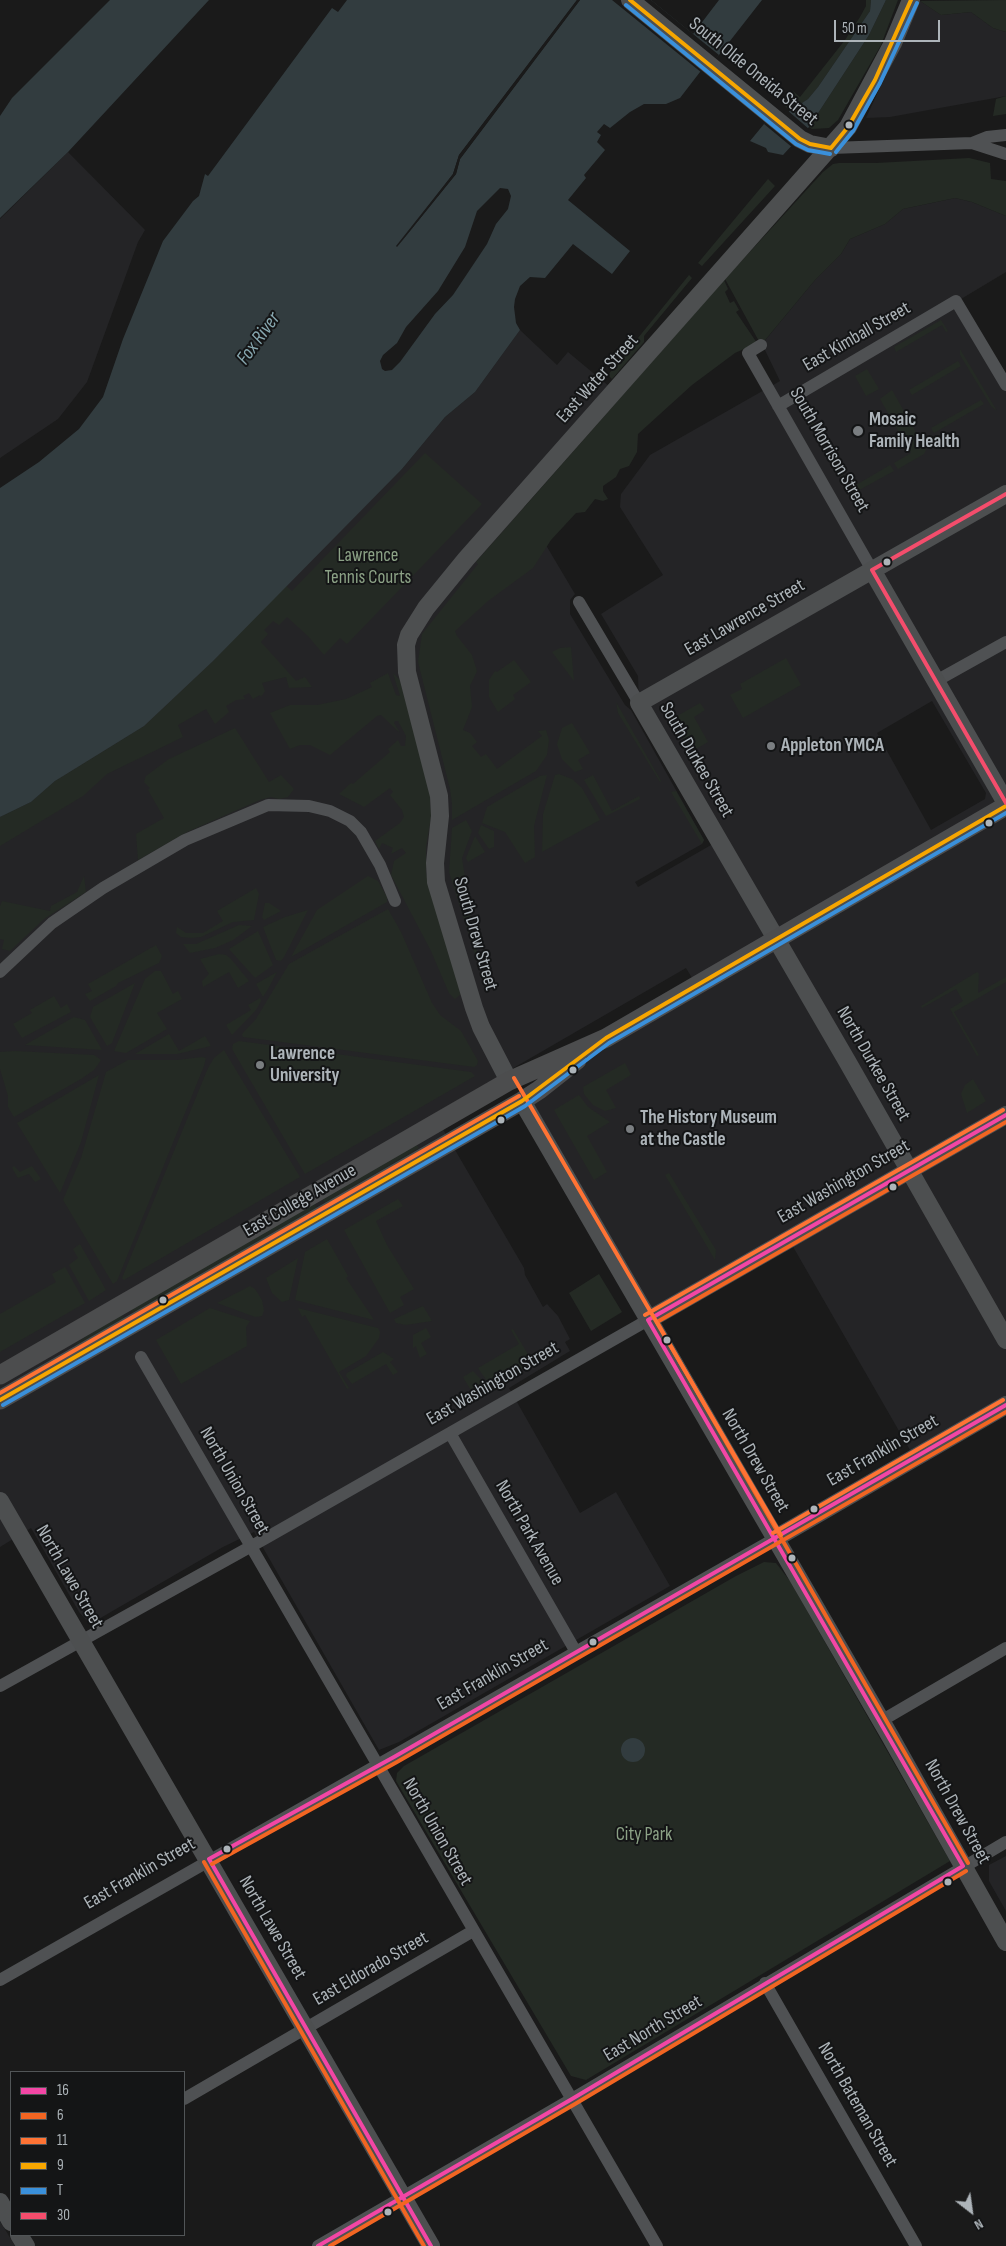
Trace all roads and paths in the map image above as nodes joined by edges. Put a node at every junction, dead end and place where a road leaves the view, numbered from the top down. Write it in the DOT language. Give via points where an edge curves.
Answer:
graph roads {
  1 [pos="630,0"];
  2 [pos="911,0"];
  3 [pos="1006,134"];
  4 [pos="972,144"];
  5 [pos="831,148"];
  6 [pos="1006,154"];
  7 [pos="761,345"];
  8 [pos="1006,385"];
  9 [pos="778,406"];
  10 [pos="1006,494"];
  11 [pos="872,570"];
  12 [pos="579,602"];
  13 [pos="1006,642"];
  14 [pos="406,645"];
  15 [pos="936,681"];
  16 [pos="639,703"];
  17 [pos="1006,805"];
  18 [pos="395,900"];
  19 [pos="777,940"];
  20 [pos="0,972"];
  21 [pos="606,1038"];
  22 [pos="509,1081"];
  23 [pos="522,1101"];
  24 [pos="1006,1115"];
  25 [pos="908,1170"];
  26 [pos="648,1320"];
  27 [pos="1006,1340"];
  28 [pos="141,1357"];
  29 [pos="0,1375"];
  30 [pos="0,1400"];
  31 [pos="1006,1405"];
  32 [pos="450,1433"];
  33 [pos="0,1501"];
  34 [pos="776,1538"];
  35 [pos="250,1546"];
  36 [pos="81,1640"];
  37 [pos="1006,1648"];
  38 [pos="576,1652"];
  39 [pos="0,1686"];
  40 [pos="881,1721"];
  41 [pos="377,1766"];
  42 [pos="1006,1842"];
  43 [pos="209,1860"];
  44 [pos="963,1866"];
  45 [pos="473,1931"];
  46 [pos="1006,1942"];
  47 [pos="0,1980"];
  48 [pos="765,1983"];
  49 [pos="306,2029"];
  50 [pos="185,2098"];
  51 [pos="572,2099"];
  52 [pos="403,2198"];
  53 [pos="4,2202"];
  54 [pos="10,2219"];
  55 [pos="318,2246"];
  56 [pos="431,2246"];
  57 [pos="657,2246"];
  58 [pos="916,2246"];
  1 -- 5 [label="street, South Olde Oneida Street" via="800,139"];
  2 -- 5 [label="street, East Water Street" via="875,80 848,127"];
  3 -- 4 [label="street"];
  4 -- 5 [label="street"];
  4 -- 6 [label="street"];
  5 -- 14 [label="street, East Water Street" via="466,559 419,618"];
  7 -- 9 [label="street, South Morrison Street" via="748,353"];
  8 -- 9 [label="street, East Kimball Street" via="956,302"];
  9 -- 11 [label="street, South Morrison Street"];
  10 -- 11 [label="street, East Lawrence Street"];
  11 -- 15 [label="street"];
  11 -- 16 [label="street, East Lawrence Street"];
  12 -- 16 [label="street, South Durkee Street"];
  13 -- 15 [label="street"];
  14 -- 22 [label="street, South Drew Street" via="407,672 439,796 436,882 474,1008"];
  15 -- 17 [label="street"];
  16 -- 19 [label="street, South Durkee Street"];
  17 -- 19 [label="main road, East College Avenue"];
  18 -- 20 [label="street" via="380,865 361,832 350,821 330,811 308,806 268,805 185,840 103,888 52,923"];
  19 -- 21 [label="main road, East College Avenue"];
  19 -- 25 [label="street, North Durkee Street"];
  21 -- 22 [label="main road, East College Avenue"];
  21 -- 23 [label="main road, East College Avenue"];
  22 -- 23 [label="street, North Drew Street"];
  22 -- 29 [label="main road, East College Avenue"];
  23 -- 26 [label="street, North Drew Street"];
  23 -- 30 [label="main road, East College Avenue"];
  24 -- 25 [label="street, East Washington Street"];
  25 -- 26 [label="street, East Washington Street"];
  25 -- 27 [label="street, North Durkee Street"];
  26 -- 32 [label="street, East Washington Street"];
  26 -- 34 [label="street, North Drew Street"];
  28 -- 35 [label="street, North Union Street"];
  31 -- 34 [label="street, East Franklin Street"];
  32 -- 35 [label="street, East Washington Street"];
  32 -- 38 [label="street, North Park Avenue"];
  33 -- 36 [label="street, North Lawe Street"];
  34 -- 38 [label="street, East Franklin Street"];
  34 -- 40 [label="street, North Drew Street"];
  35 -- 36 [label="street, East Washington Street"];
  35 -- 41 [label="street, North Union Street"];
  36 -- 39 [label="street, East Washington Street"];
  36 -- 43 [label="street, North Lawe Street"];
  37 -- 40 [label="street"];
  38 -- 41 [label="street, East Franklin Street"];
  40 -- 44 [label="street, North Drew Street"];
  41 -- 43 [label="street, East Franklin Street"];
  41 -- 45 [label="street, North Union Street"];
  42 -- 44 [label="street, East North Street"];
  43 -- 47 [label="street, East Franklin Street"];
  43 -- 49 [label="street, North Lawe Street"];
  44 -- 46 [label="street, North Drew Street"];
  44 -- 48 [label="street, East North Street"];
  45 -- 49 [label="street, East Eldorado Street"];
  45 -- 51 [label="street, North Union Street"];
  48 -- 51 [label="street, East North Street"];
  48 -- 58 [label="street, North Bateman Street"];
  49 -- 50 [label="street, East Eldorado Street"];
  49 -- 52 [label="street, North Lawe Street"];
  51 -- 52 [label="street, East North Street"];
  51 -- 57 [label="street, North Union Street"];
  52 -- 55 [label="street, East North Street"];
  52 -- 56 [label="street, North Lawe Street"];
  53 -- 54 [label="street"];
}
